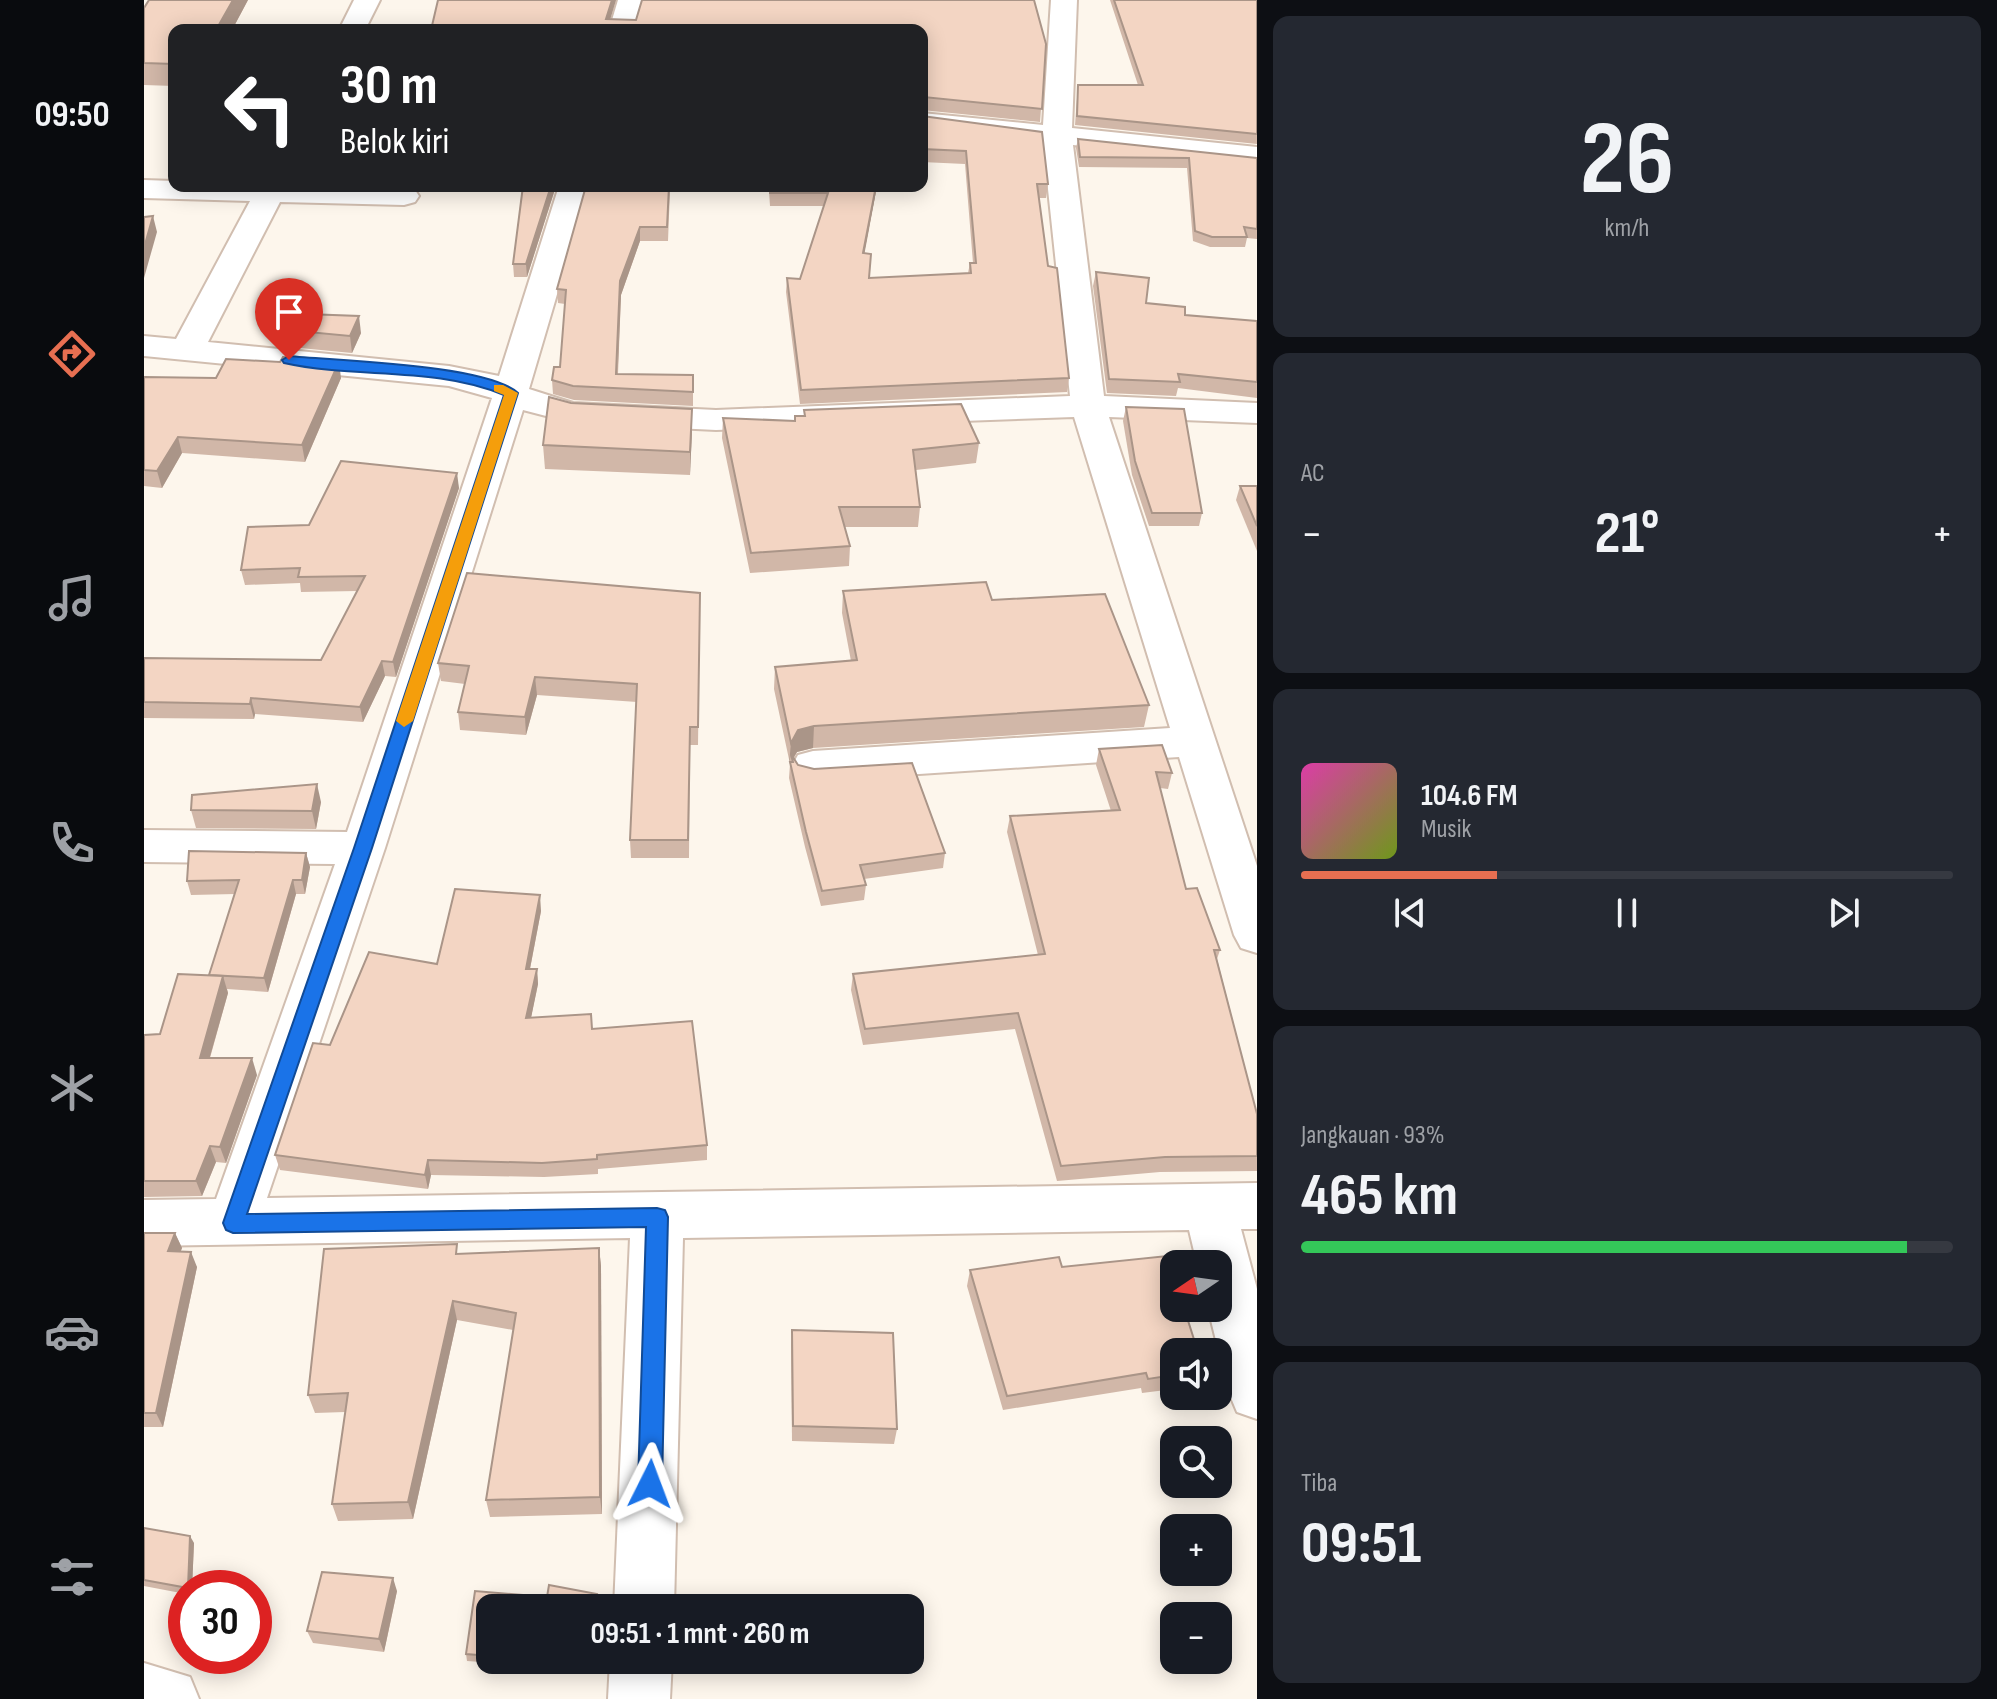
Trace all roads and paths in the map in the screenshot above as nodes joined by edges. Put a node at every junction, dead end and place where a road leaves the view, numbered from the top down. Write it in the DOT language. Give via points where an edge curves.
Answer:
graph roads {
  1 [pos="367,0"];
  2 [pos="631,0"];
  3 [pos="1064,0"];
  4 [pos="355,24"];
  5 [pos="624,24"];
  6 [pos="928,122"];
  7 [pos="1057,135"];
  8 [pos="1257,156"];
  9 [pos="144,189"];
  10 [pos="168,189"];
  11 [pos="269,192"];
  12 [pos="338,192"];
  13 [pos="572,192"];
  14 [pos="404,196"];
  15 [pos="144,346"];
  16 [pos="188,348"];
  17 [pos="511,393"];
  18 [pos="1088,406"];
  19 [pos="1257,413"];
  20 [pos="1194,741"];
  21 [pos="813,766"];
  22 [pos="144,846"];
  23 [pos="363,848"];
  24 [pos="1257,935"];
  25 [pos="1233,1206"];
  26 [pos="657,1217"];
  27 [pos="144,1223"];
  28 [pos="233,1223"];
  29 [pos="1257,1393"];
  30 [pos="645,1594"];
  31 [pos="640,1674"];
  32 [pos="144,1694"];
  33 [pos="168,1699"];
  34 [pos="639,1699"];
  1 -- 4 [label="street"];
  2 -- 5 [label="street"];
  3 -- 7 [label="street"];
  6 -- 7 [label="street"];
  7 -- 8 [label="street"];
  7 -- 18 [label="street"];
  9 -- 10 [label="street"];
  11 -- 16 [label="street"];
  12 -- 14 [label="street"];
  13 -- 17 [label="street"];
  15 -- 16 [label="street"];
  16 -- 17 [label="street" via="449,376"];
  17 -- 18 [label="street" via="573,413 716,420"];
  17 -- 23 [label="street"];
  18 -- 19 [label="street"];
  18 -- 20 [label="street"];
  20 -- 21 [label="street"];
  20 -- 24 [label="street"];
  22 -- 23 [label="street"];
  23 -- 28 [label="street"];
  25 -- 26 [label="street"];
  25 -- 29 [label="street"];
  26 -- 28 [label="street"];
  26 -- 30 [label="street"];
  27 -- 28 [label="street"];
  31 -- 34 [label="street"];
  32 -- 33 [label="street"];
}
